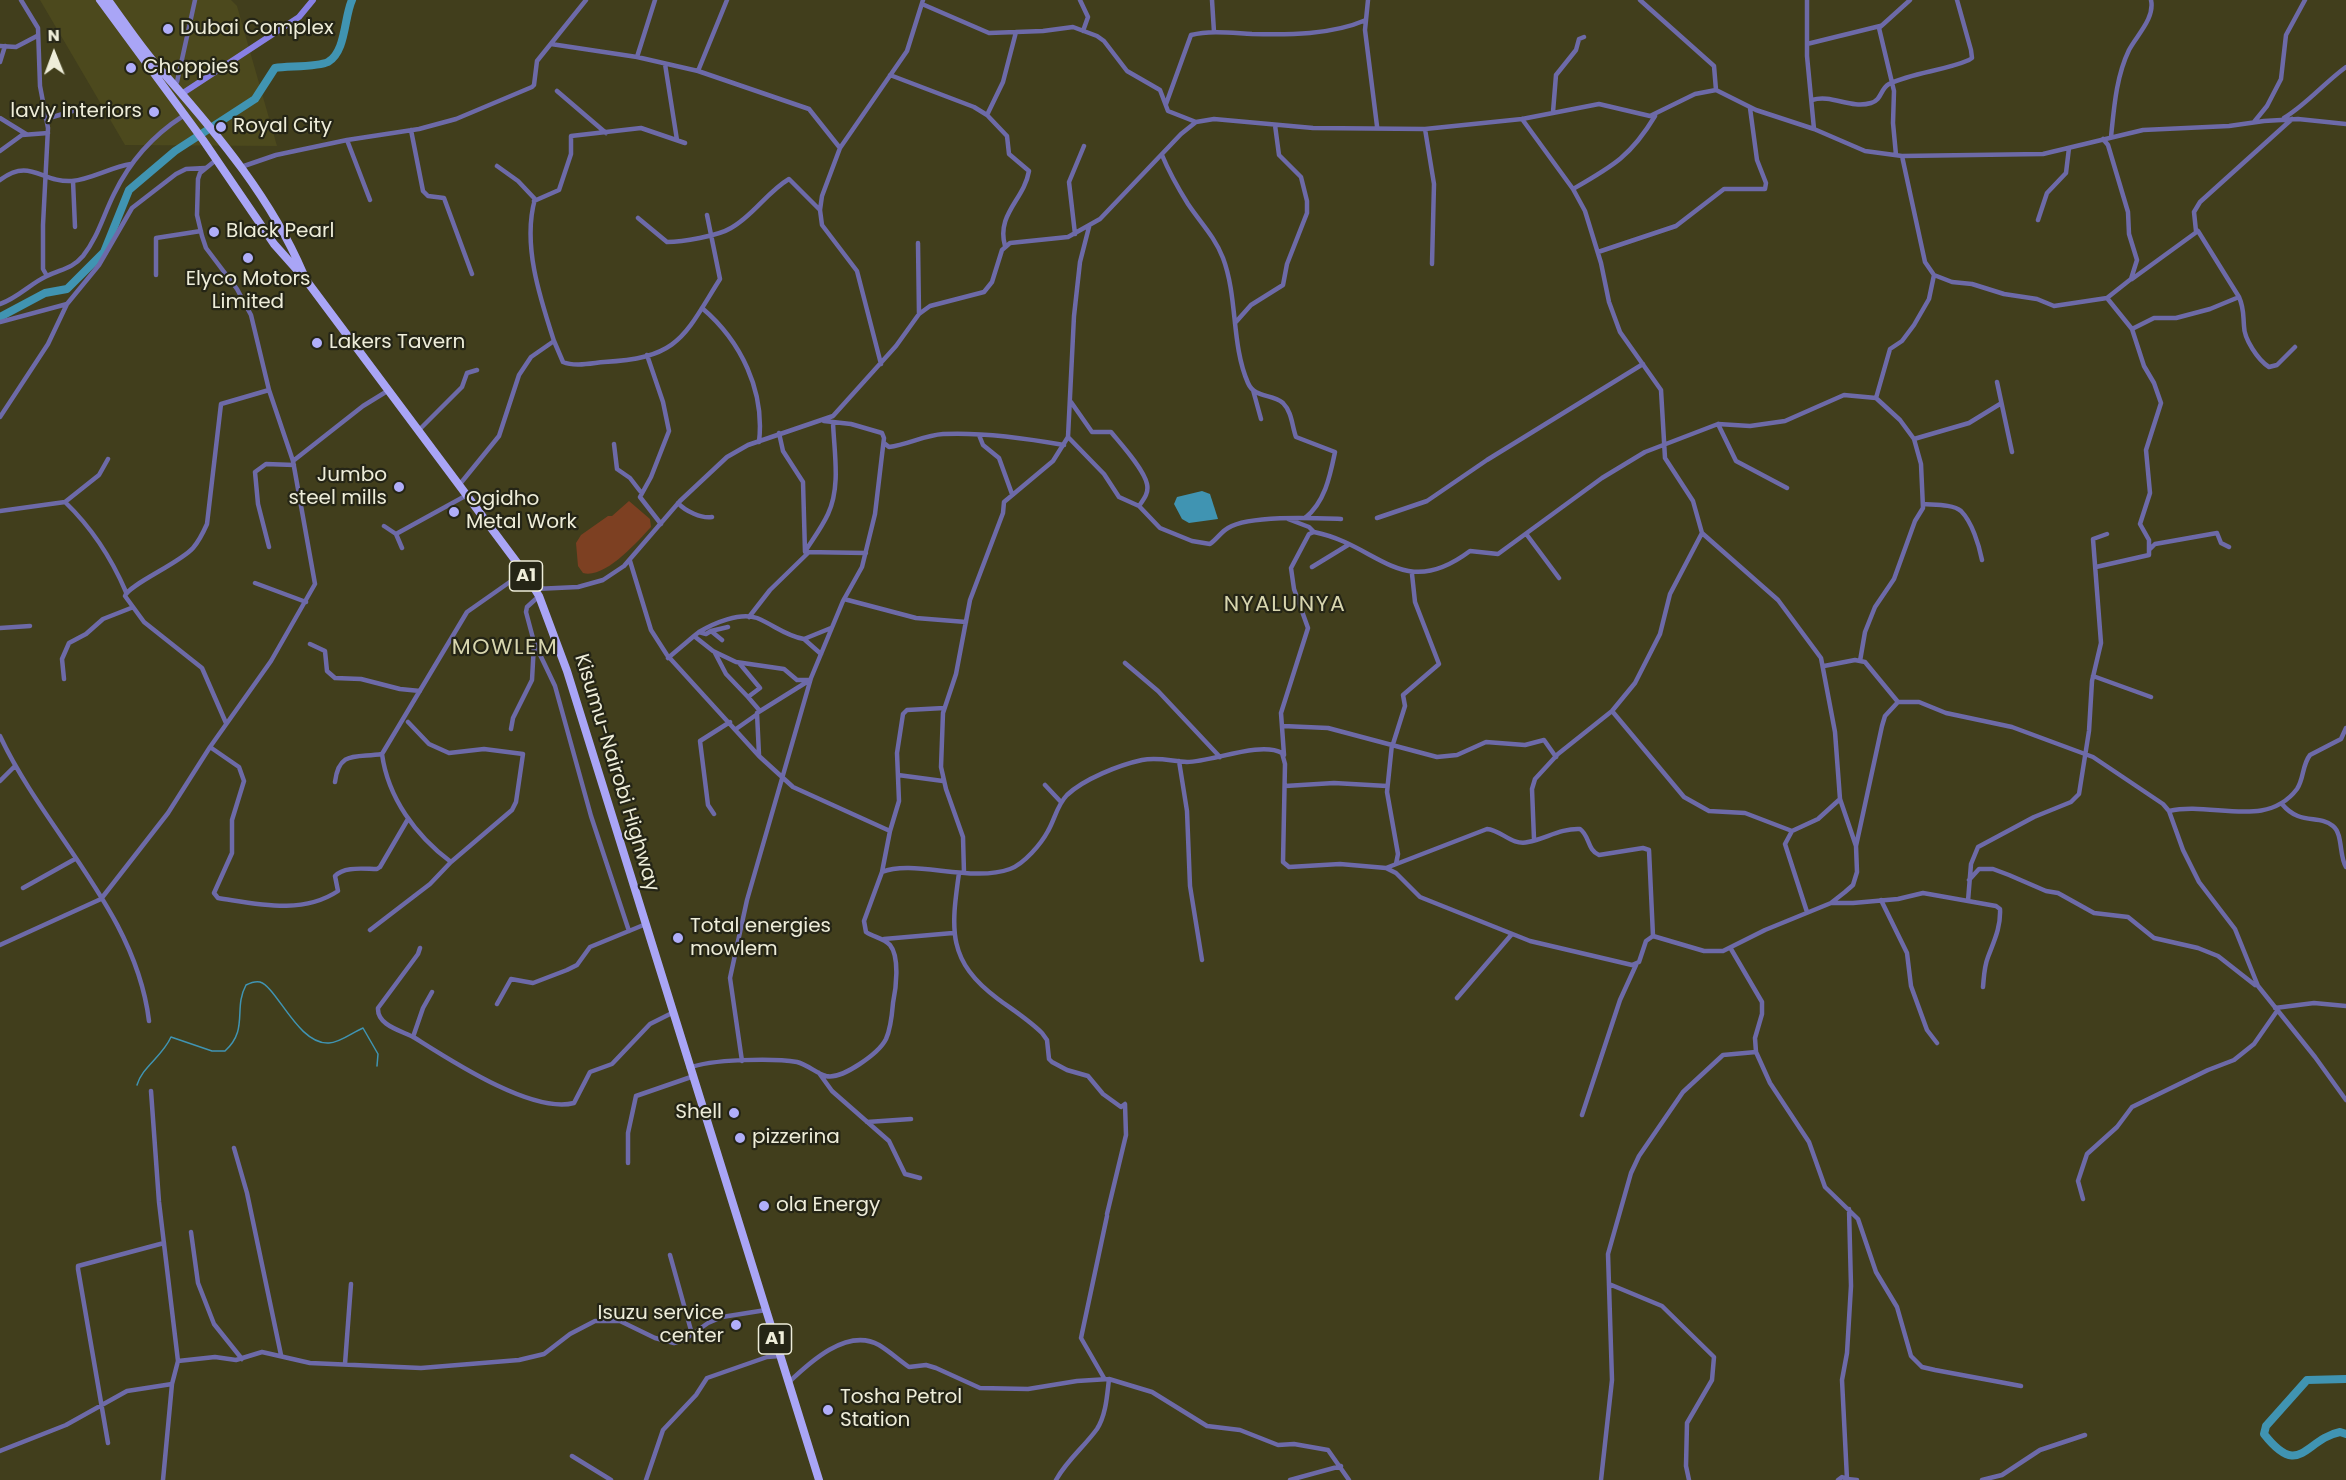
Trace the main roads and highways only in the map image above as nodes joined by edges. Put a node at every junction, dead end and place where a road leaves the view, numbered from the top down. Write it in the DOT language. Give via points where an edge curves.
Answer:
graph roads {
  1 [pos="100,0"];
  2 [pos="108,0"];
  3 [pos="313,0"];
  4 [pos="183,93"];
  5 [pos="283,231"];
  6 [pos="270,239"];
  7 [pos="306,280"];
  8 [pos="819,1480"];
  1 -- 6 [label="highway, A1"];
  2 -- 4 [label="highway, A1" via="166,77"];
  3 -- 4 [label="main road" via="300,17"];
  4 -- 5 [label="highway, A1"];
  5 -- 6 [label="highway"];
  5 -- 7 [label="highway, A1"];
  6 -- 7 [label="highway, A1"];
  7 -- 8 [label="highway, Kisumu-Nairobi Highway / A1" via="537,593 567,671"];
}
